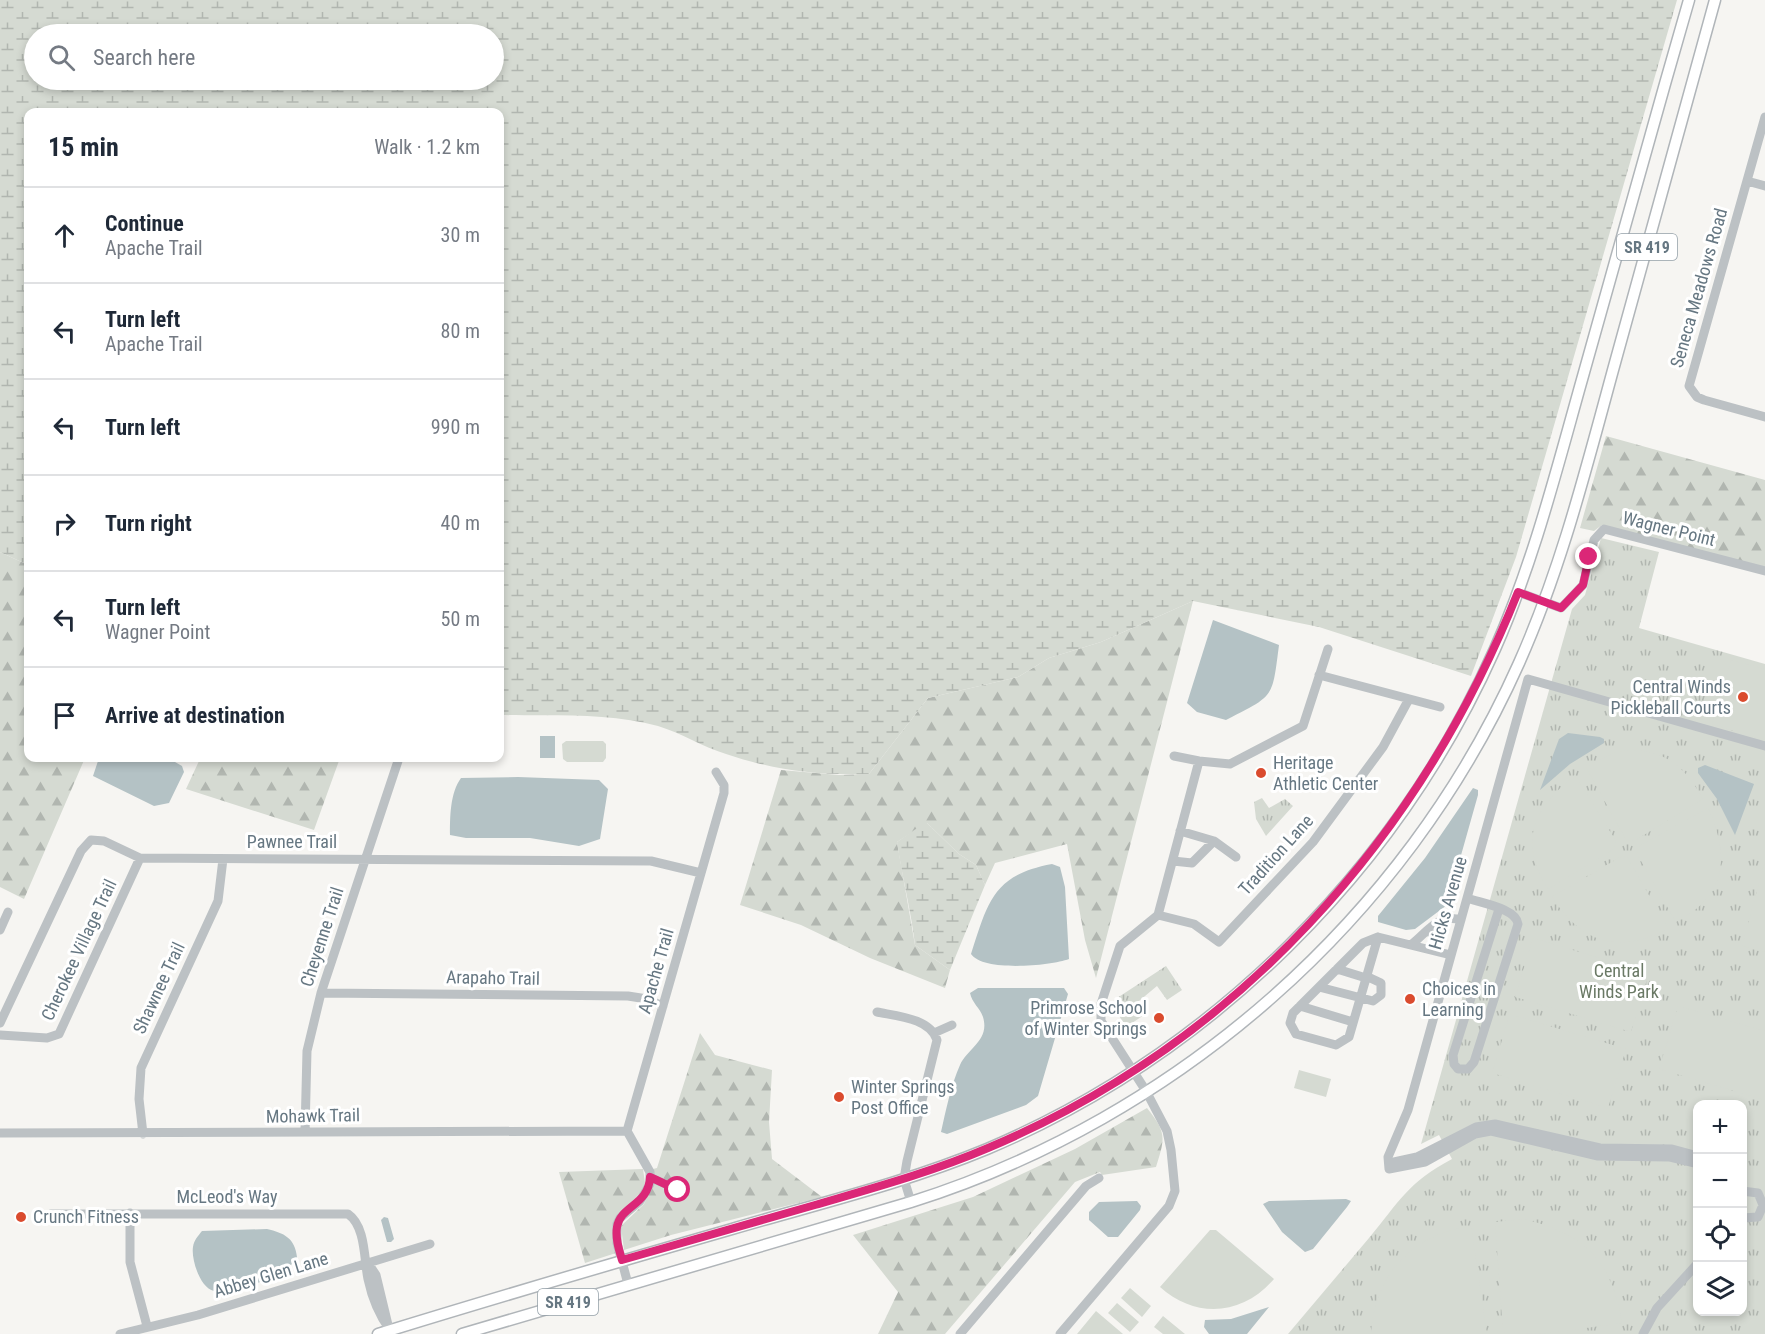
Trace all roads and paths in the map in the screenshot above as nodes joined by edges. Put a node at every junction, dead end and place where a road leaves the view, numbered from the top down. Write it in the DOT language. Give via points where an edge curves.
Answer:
graph roads {
  1 [pos="1689,0"];
  2 [pos="1715,0"];
  3 [pos="1765,117"];
  4 [pos="1747,181"];
  5 [pos="1765,186"];
  6 [pos="1765,417"];
  7 [pos="1765,571"];
  8 [pos="1518,592"];
  9 [pos="1545,601"];
  10 [pos="1328,649"];
  11 [pos="1319,675"];
  12 [pos="1408,699"];
  13 [pos="1440,707"];
  14 [pos="1499,743"];
  15 [pos="1765,746"];
  16 [pos="1509,747"];
  17 [pos="1174,756"];
  18 [pos="398,762"];
  19 [pos="1199,762"];
  20 [pos="716,771"];
  21 [pos="1180,831"];
  22 [pos="1214,841"];
  23 [pos="1236,857"];
  24 [pos="140,858"];
  25 [pos="364,858"];
  26 [pos="223,859"];
  27 [pos="1173,861"];
  28 [pos="701,873"];
  29 [pos="1467,898"];
  30 [pos="1499,909"];
  31 [pos="8,912"];
  32 [pos="1158,915"];
  33 [pos="1461,920"];
  34 [pos="1434,925"];
  35 [pos="0,930"];
  36 [pos="1378,937"];
  37 [pos="1412,944"];
  38 [pos="1440,952"];
  39 [pos="1451,955"];
  40 [pos="1337,969"];
  41 [pos="1366,977"];
  42 [pos="1319,987"];
  43 [pos="321,993"];
  44 [pos="1359,1000"];
  45 [pos="663,1006"];
  46 [pos="1300,1006"];
  47 [pos="877,1012"];
  48 [pos="1353,1022"];
  49 [pos="0,1023"];
  50 [pos="952,1025"];
  51 [pos="934,1033"];
  52 [pos="0,1035"];
  53 [pos="1133,1071"];
  54 [pos="1146,1092"];
  55 [pos="627,1131"];
  56 [pos="305,1132"];
  57 [pos="0,1133"];
  58 [pos="143,1134"];
  59 [pos="1693,1155"];
  60 [pos="1693,1163"];
  61 [pos="1389,1165"];
  62 [pos="650,1177"];
  63 [pos="1099,1178"];
  64 [pos="904,1179"];
  65 [pos="678,1190"];
  66 [pos="1747,1191"];
  67 [pos="911,1202"];
  68 [pos="130,1213"];
  69 [pos="51,1214"];
  70 [pos="1747,1219"];
  71 [pos="430,1244"];
  72 [pos="622,1260"];
  73 [pos="368,1263"];
  74 [pos="1693,1268"];
  75 [pos="628,1284"];
  76 [pos="970,1321"];
  77 [pos="147,1326"];
  78 [pos="390,1332"];
  79 [pos="120,1334"];
  80 [pos="378,1334"];
  81 [pos="462,1334"];
  82 [pos="960,1334"];
  83 [pos="967,1334"];
  84 [pos="1060,1334"];
  85 [pos="1643,1334"];
  1 -- 8 [label="main road, SR 419" via="1552,486"];
  2 -- 9 [label="main road, SR 419" via="1579,494"];
  3 -- 4 [label="street, Seneca Meadows Road"];
  4 -- 5 [label="street"];
  4 -- 6 [label="street, Seneca Meadows Road" via="1689,386 1704,400"];
  7 -- 9 [label="street, Wagner Point" via="1604,529 1593,540 1579,592 1567,598 1561,608"];
  8 -- 9 [label="street"];
  8 -- 53 [label="main road, SR 419" via="1448,741 1411,800 1361,867 1320,914 1251,981"];
  9 -- 54 [label="main road, SR 419" via="1504,694 1473,752 1383,884 1325,949 1270,1001"];
  10 -- 11 [label="street"];
  11 -- 12 [label="street"];
  11 -- 19 [label="street" via="1303,726 1230,764"];
  12 -- 13 [label="street"];
  12 -- 32 [label="street, Tradition Lane" via="1383,747 1314,842 1219,942 1194,924"];
  14 -- 16 [label="street"];
  15 -- 16 [label="street, Hicks Avenue" via="1528,679"];
  16 -- 29 [label="street, Hicks Avenue"];
  17 -- 19 [label="street"];
  18 -- 25 [label="street, Cheyenne Trail"];
  19 -- 21 [label="street"];
  20 -- 28 [label="street, Apache Trail" via="724,793"];
  21 -- 22 [label="street"];
  21 -- 27 [label="street"];
  22 -- 23 [label="street"];
  22 -- 27 [label="street" via="1192,863"];
  24 -- 26 [label="street, Pawnee Trail"];
  24 -- 49 [label="street, Pawnee Trail" via="91,840 81,851"];
  24 -- 52 [label="street, Cherokee Village Trail" via="59,1034 48,1038"];
  25 -- 26 [label="street, Pawnee Trail"];
  25 -- 28 [label="street, Pawnee Trail" via="651,861"];
  25 -- 43 [label="street, Cheyenne Trail"];
  26 -- 58 [label="street, Shawnee Trail" via="218,901 141,1068"];
  27 -- 32 [label="street"];
  28 -- 45 [label="street, Apache Trail"];
  29 -- 30 [label="street"];
  29 -- 33 [label="street, Hicks Avenue"];
  30 -- 30 [label="street" via="1515,915 1518,924 1474,1062 1462,1070 1454,1064 1453,1055"];
  31 -- 35 [label="street"];
  32 -- 53 [label="street" via="1120,946 1101,1004 1101,1021"];
  33 -- 34 [label="street" via="1450,916"];
  33 -- 39 [label="street, Hicks Avenue"];
  34 -- 37 [label="street"];
  34 -- 38 [label="street" via="1432,934"];
  36 -- 37 [label="street"];
  36 -- 40 [label="street" via="1363,944"];
  36 -- 41 [label="street"];
  37 -- 38 [label="street"];
  38 -- 39 [label="street"];
  39 -- 61 [label="street, Hicks Avenue"];
  40 -- 41 [label="street"];
  40 -- 42 [label="street"];
  41 -- 44 [label="street"];
  41 -- 44 [label="street" via="1378,980 1382,990 1376,1000"];
  42 -- 44 [label="street"];
  42 -- 46 [label="street"];
  43 -- 45 [label="street, Arapaho Trail" via="628,996"];
  43 -- 56 [label="street, Cheyenne Trail" via="307,1051"];
  44 -- 48 [label="street"];
  45 -- 55 [label="street, Apache Trail"];
  46 -- 48 [label="street"];
  46 -- 48 [label="street" via="1290,1023 1296,1034 1341,1044 1349,1037"];
  47 -- 51 [label="street" via="918,1022"];
  50 -- 51 [label="street"];
  51 -- 64 [label="street" via="936,1049"];
  53 -- 54 [label="street"];
  53 -- 64 [label="main road, SR 419" via="1021,1133"];
  54 -- 67 [label="main road, SR 419" via="1032,1155"];
  54 -- 84 [label="street" via="1167,1131 1175,1191 1169,1206"];
  55 -- 56 [label="street, Mohawk Trail"];
  55 -- 62 [label="street"];
  56 -- 58 [label="street, Mohawk Trail"];
  57 -- 58 [label="street, Mohawk Trail"];
  59 -- 61 [label="street" via="1672,1149 1600,1148 1495,1124 1472,1128 1417,1157"];
  60 -- 61 [label="street" via="1669,1157 1598,1156 1487,1131 1425,1162"];
  62 -- 65 [label="street"];
  62 -- 72 [label="street" via="640,1201 617,1224"];
  63 -- 76 [label="street" via="1086,1186"];
  64 -- 67 [label="street"];
  64 -- 72 [label="main road, SR 419"];
  66 -- 70 [label="street" via="1758,1193 1763,1205 1758,1217"];
  67 -- 75 [label="main road, SR 419"];
  68 -- 69 [label="street, McLeod's Way"];
  68 -- 73 [label="street, McLeod's Way" via="348,1214 356,1222"];
  68 -- 77 [label="street" via="129,1262"];
  71 -- 73 [label="street, Abbey Glen Lane"];
  72 -- 75 [label="street"];
  72 -- 78 [label="main road, SR 419"];
  73 -- 77 [label="street, Abbey Glen Lane" via="198,1315"];
  73 -- 78 [label="street, McLeod's Way" via="376,1275"];
  74 -- 85 [label="street" via="1657,1308"];
  75 -- 81 [label="main road, SR 419"];
  76 -- 82 [label="street"];
  76 -- 83 [label="street"];
  77 -- 79 [label="street, Abbey Glen Lane"];
  78 -- 80 [label="main road, SR 419"];
}
